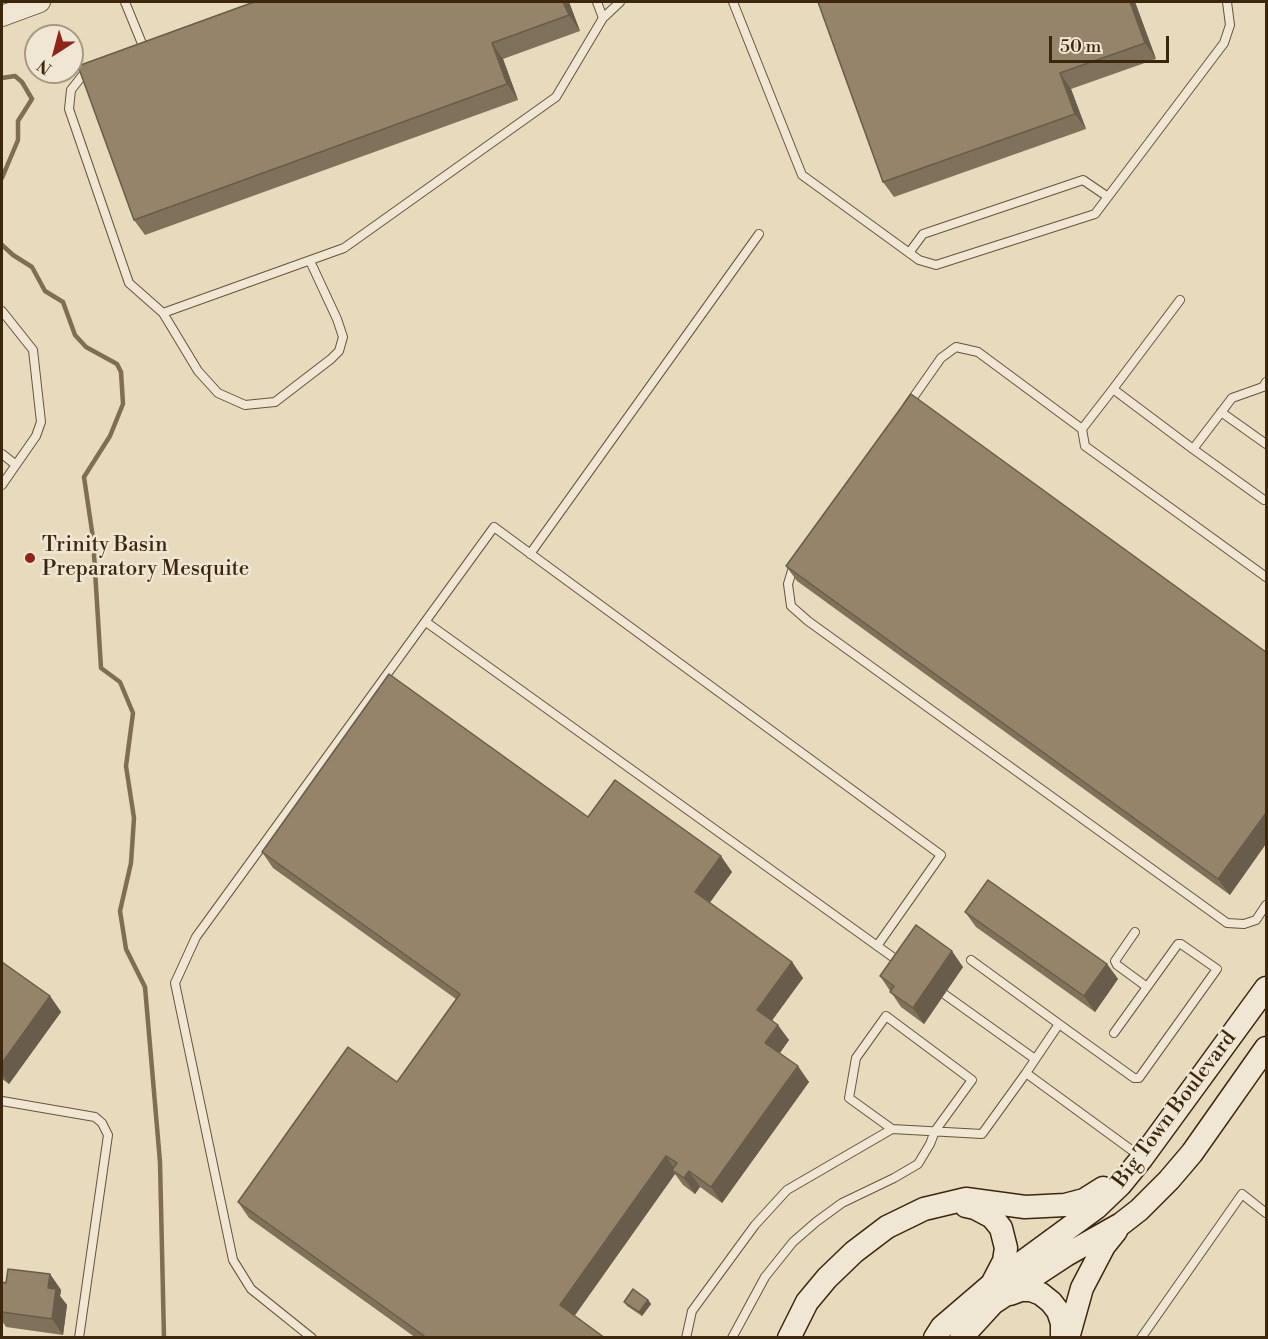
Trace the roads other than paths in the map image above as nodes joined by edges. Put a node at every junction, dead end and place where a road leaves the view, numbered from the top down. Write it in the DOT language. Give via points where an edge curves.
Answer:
graph roads {
  1 [pos="40,2"];
  2 [pos="125,2"];
  3 [pos="597,2"];
  4 [pos="620,2"];
  5 [pos="733,2"];
  6 [pos="1227,2"];
  7 [pos="2,16"];
  8 [pos="603,18"];
  9 [pos="156,47"];
  10 [pos="146,51"];
  11 [pos="135,56"];
  12 [pos="103,68"];
  13 [pos="1108,197"];
  14 [pos="759,234"];
  15 [pos="909,253"];
  16 [pos="310,261"];
  17 [pos="1180,300"];
  18 [pos="2,311"];
  19 [pos="163,313"];
  20 [pos="1266,382"];
  21 [pos="1113,389"];
  22 [pos="1221,412"];
  23 [pos="900,415"];
  24 [pos="1082,429"];
  25 [pos="1266,444"];
  26 [pos="1193,449"];
  27 [pos="2,454"];
  28 [pos="16,465"];
  29 [pos="2,485"];
  30 [pos="1266,499"];
  31 [pos="530,554"];
  32 [pos="799,556"];
  33 [pos="1266,577"];
  34 [pos="426,622"];
  35 [pos="1266,905"];
  36 [pos="1135,932"];
  37 [pos="877,946"];
  38 [pos="971,960"];
  39 [pos="908,969"];
  40 [pos="1147,987"];
  41 [pos="1266,988"];
  42 [pos="944,994"];
  43 [pos="1059,1024"];
  44 [pos="1114,1033"];
  45 [pos="1035,1059"];
  46 [pos="1261,1060"];
  47 [pos="1026,1073"];
  48 [pos="2,1101"];
  49 [pos="892,1129"];
  50 [pos="934,1131"];
  51 [pos="1142,1158"];
  52 [pos="1169,1180"];
  53 [pos="950,1203"];
  54 [pos="1266,1213"];
  55 [pos="1121,1224"];
  56 [pos="992,1294"];
  57 [pos="79,1338"];
  58 [pos="312,1338"];
  59 [pos="686,1338"];
  60 [pos="732,1338"];
  61 [pos="789,1338"];
  62 [pos="935,1338"];
  63 [pos="961,1338"];
  64 [pos="1062,1338"];
  65 [pos="1068,1338"];
  66 [pos="1141,1338"];
  1 -- 7 [label="street"];
  2 -- 10 [label="lane"];
  3 -- 8 [label="lane"];
  4 -- 8 [label="lane"];
  5 -- 15 [label="lane" via="802,175"];
  6 -- 13 [label="lane" via="1230,25 1224,43"];
  8 -- 16 [label="lane" via="556,97 345,249"];
  9 -- 10 [label="lane"];
  10 -- 11 [label="lane"];
  12 -- 19 [label="lane" via="82,76 71,90 69,109 129,283"];
  13 -- 15 [label="lane" via="1095,214 951,261 936,265"];
  13 -- 15 [label="lane" via="1083,180 923,234"];
  14 -- 31 [label="lane"];
  16 -- 19 [label="lane"];
  16 -- 19 [label="lane" via="343,337 331,360 275,402 245,405 218,393 198,371"];
  17 -- 21 [label="lane"];
  18 -- 28 [label="lane" via="33,350 41,422"];
  20 -- 22 [label="lane" via="1263,387 1232,398"];
  21 -- 24 [label="lane"];
  21 -- 26 [label="lane"];
  22 -- 25 [label="lane"];
  22 -- 26 [label="lane"];
  23 -- 24 [label="lane" via="941,358 956,347 978,352"];
  24 -- 33 [label="lane" via="1085,446"];
  26 -- 30 [label="lane"];
  27 -- 28 [label="lane"];
  28 -- 29 [label="lane"];
  31 -- 34 [label="lane" via="494,527"];
  31 -- 37 [label="lane" via="941,855"];
  32 -- 35 [label="lane" via="788,584 791,606 808,621 1227,923 1256,920"];
  34 -- 37 [label="lane"];
  34 -- 58 [label="lane" via="196,937 175,983 232,1260 251,1289"];
  36 -- 40 [label="lane" via="1115,961"];
  37 -- 39 [label="lane"];
  38 -- 43 [label="lane"];
  40 -- 43 [label="lane" via="1178,944 1217,969 1139,1078"];
  40 -- 44 [label="lane"];
  41 -- 51 [label="main road, Big Town Boulevard"];
  42 -- 45 [label="lane"];
  43 -- 45 [label="lane"];
  45 -- 47 [label="lane"];
  46 -- 52 [label="main road, Big Town Boulevard"];
  47 -- 50 [label="lane" via="982,1134"];
  47 -- 51 [label="lane"];
  48 -- 57 [label="lane" via="95,1117 108,1135"];
  49 -- 50 [label="lane"];
  49 -- 50 [label="lane" via="849,1098 856,1058 886,1016 972,1080"];
  49 -- 59 [label="lane" via="787,1190 755,1225 692,1311"];
  50 -- 60 [label="lane" via="918,1164 842,1203 794,1242 765,1277"];
  51 -- 52 [label="main road"];
  51 -- 53 [label="main road" via="1099,1191 1065,1205 1025,1207 976,1200"];
  51 -- 56 [label="main road, Big Town Boulevard" via="1096,1208"];
  52 -- 55 [label="main road, Big Town Boulevard"];
  53 -- 56 [label="main road" via="975,1208 992,1217 1001,1228 1006,1248"];
  53 -- 61 [label="main road" via="924,1209 887,1227 854,1252 807,1302"];
  54 -- 66 [label="lane" via="1242,1194"];
  55 -- 56 [label="main road, Big Town Boulevard"];
  55 -- 65 [label="main road" via="1104,1246 1082,1288"];
  56 -- 62 [label="main road, Big Town Boulevard" via="942,1327"];
  56 -- 63 [label="main road, Big Town Boulevard"];
  56 -- 64 [label="main road" via="1021,1290 1041,1294 1058,1311"];
}
